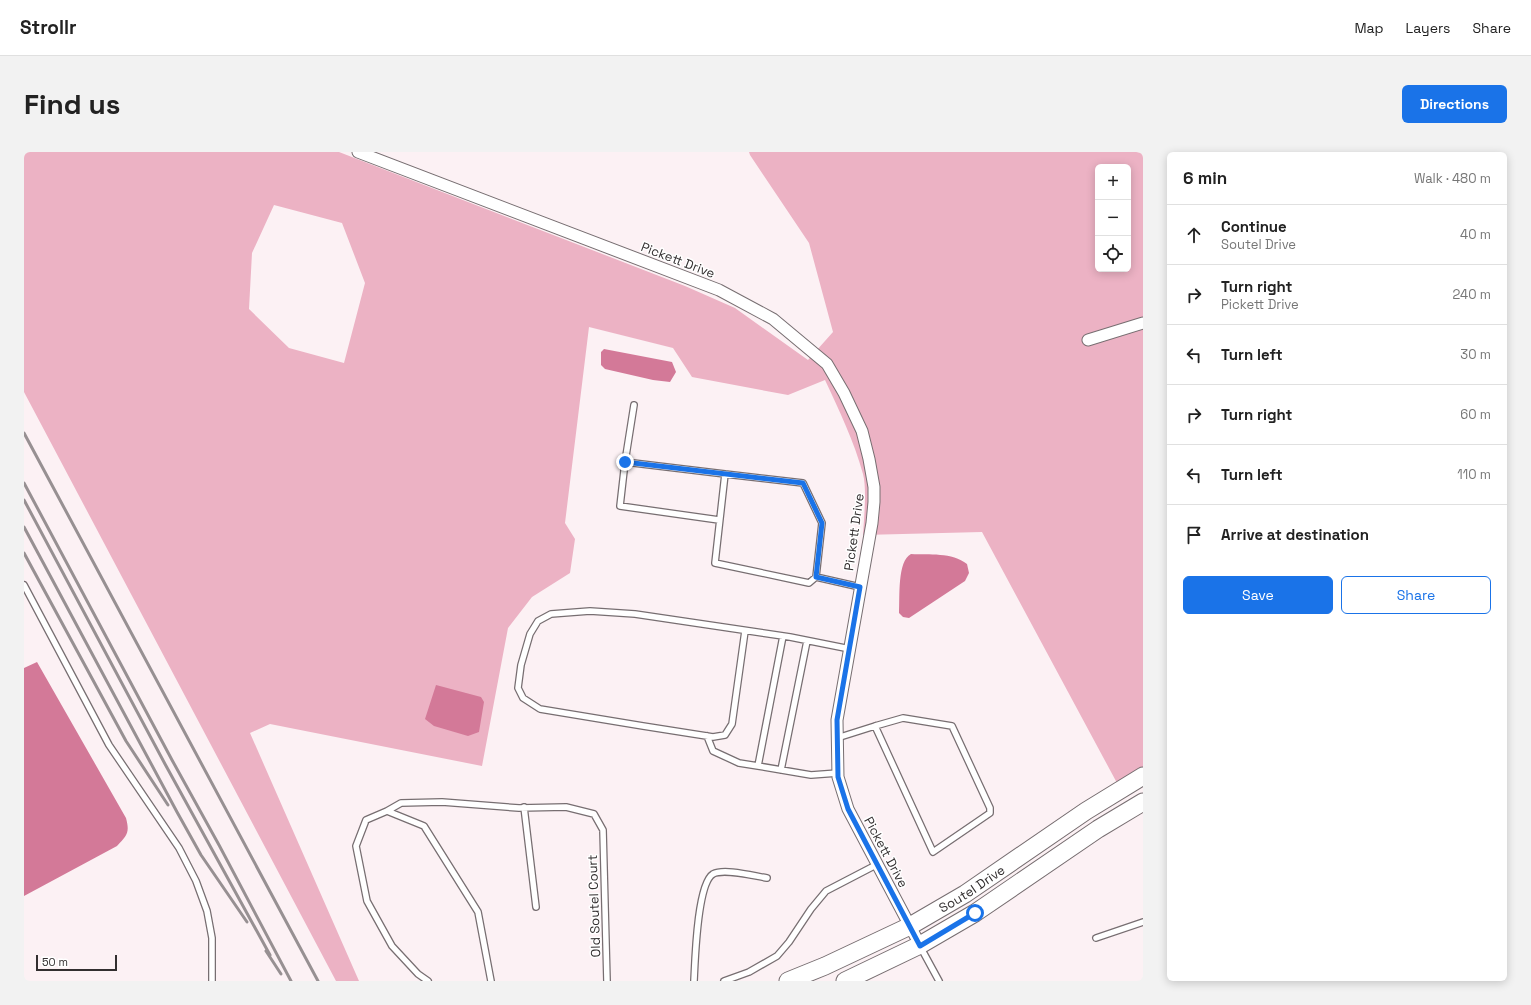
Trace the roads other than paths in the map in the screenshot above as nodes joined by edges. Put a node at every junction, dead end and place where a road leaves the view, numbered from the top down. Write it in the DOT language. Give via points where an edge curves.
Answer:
graph roads {
  1 [pos="358,152"];
  2 [pos="1143,323"];
  3 [pos="1088,340"];
  4 [pos="634,405"];
  5 [pos="625,462"];
  6 [pos="725,474"];
  7 [pos="719,520"];
  8 [pos="816,577"];
  9 [pos="24,586"];
  10 [pos="860,587"];
  11 [pos="745,631"];
  12 [pos="783,636"];
  13 [pos="807,640"];
  14 [pos="850,649"];
  15 [pos="875,726"];
  16 [pos="707,736"];
  17 [pos="837,738"];
  18 [pos="758,766"];
  19 [pos="782,770"];
  20 [pos="838,773"];
  21 [pos="1143,776"];
  22 [pos="1143,802"];
  23 [pos="524,808"];
  24 [pos="387,812"];
  25 [pos="876,865"];
  26 [pos="767,878"];
  27 [pos="536,907"];
  28 [pos="1143,922"];
  29 [pos="910,926"];
  30 [pos="1096,938"];
  31 [pos="920,946"];
  32 [pos="212,981"];
  33 [pos="428,981"];
  34 [pos="490,981"];
  35 [pos="607,981"];
  36 [pos="694,981"];
  37 [pos="724,981"];
  38 [pos="788,981"];
  39 [pos="845,981"];
  40 [pos="939,981"];
  1 -- 10 [label="street, Pickett Drive" via="719,290 773,319 827,364 862,431 874,487 872,523"];
  2 -- 3 [label="street"];
  4 -- 5 [label="lane"];
  5 -- 6 [label="lane"];
  5 -- 7 [label="lane" via="620,506"];
  6 -- 7 [label="lane"];
  6 -- 8 [label="lane" via="803,483 822,523"];
  7 -- 8 [label="lane" via="715,563 808,583"];
  8 -- 10 [label="lane"];
  9 -- 32 [label="lane" via="109,745 179,848 196,881 207,911 212,938"];
  10 -- 14 [label="street, Pickett Drive"];
  11 -- 12 [label="lane"];
  11 -- 16 [label="lane" via="732,724 725,735"];
  11 -- 16 [label="lane" via="635,614 590,611 552,614 538,621 530,634 521,665 518,688 523,698 540,708"];
  12 -- 13 [label="lane"];
  12 -- 18 [label="lane"];
  13 -- 14 [label="lane"];
  13 -- 19 [label="lane"];
  14 -- 17 [label="street, Pickett Drive" via="837,720"];
  15 -- 15 [label="lane" via="903,718 952,726 990,808 990,813 933,852"];
  15 -- 17 [label="lane"];
  16 -- 18 [label="lane" via="713,751 739,763"];
  17 -- 20 [label="street, Pickett Drive"];
  18 -- 19 [label="lane"];
  19 -- 20 [label="lane" via="811,775"];
  20 -- 25 [label="street, Pickett Drive" via="848,809"];
  21 -- 29 [label="main road, Soutel Drive" via="1086,811 965,894"];
  22 -- 31 [label="main road, Soutel Drive" via="1098,829 975,913"];
  23 -- 24 [label="lane" via="442,802 401,803"];
  23 -- 27 [label="lane"];
  23 -- 35 [label="lane, Old Soutel Court" via="566,808 594,814 602,830"];
  24 -- 33 [label="lane" via="366,820 356,846 367,901 392,946"];
  24 -- 34 [label="lane" via="424,826 478,912"];
  25 -- 29 [label="street, Pickett Drive"];
  25 -- 37 [label="lane" via="826,892 778,956 749,972"];
  26 -- 36 [label="lane" via="725,872 712,874 705,884 696,936"];
  28 -- 30 [label="lane"];
  29 -- 31 [label="street, Pickett Drive"];
  29 -- 38 [label="main road, Soutel Drive"];
  31 -- 39 [label="main road, Soutel Drive"];
  31 -- 40 [label="lane"];
}
